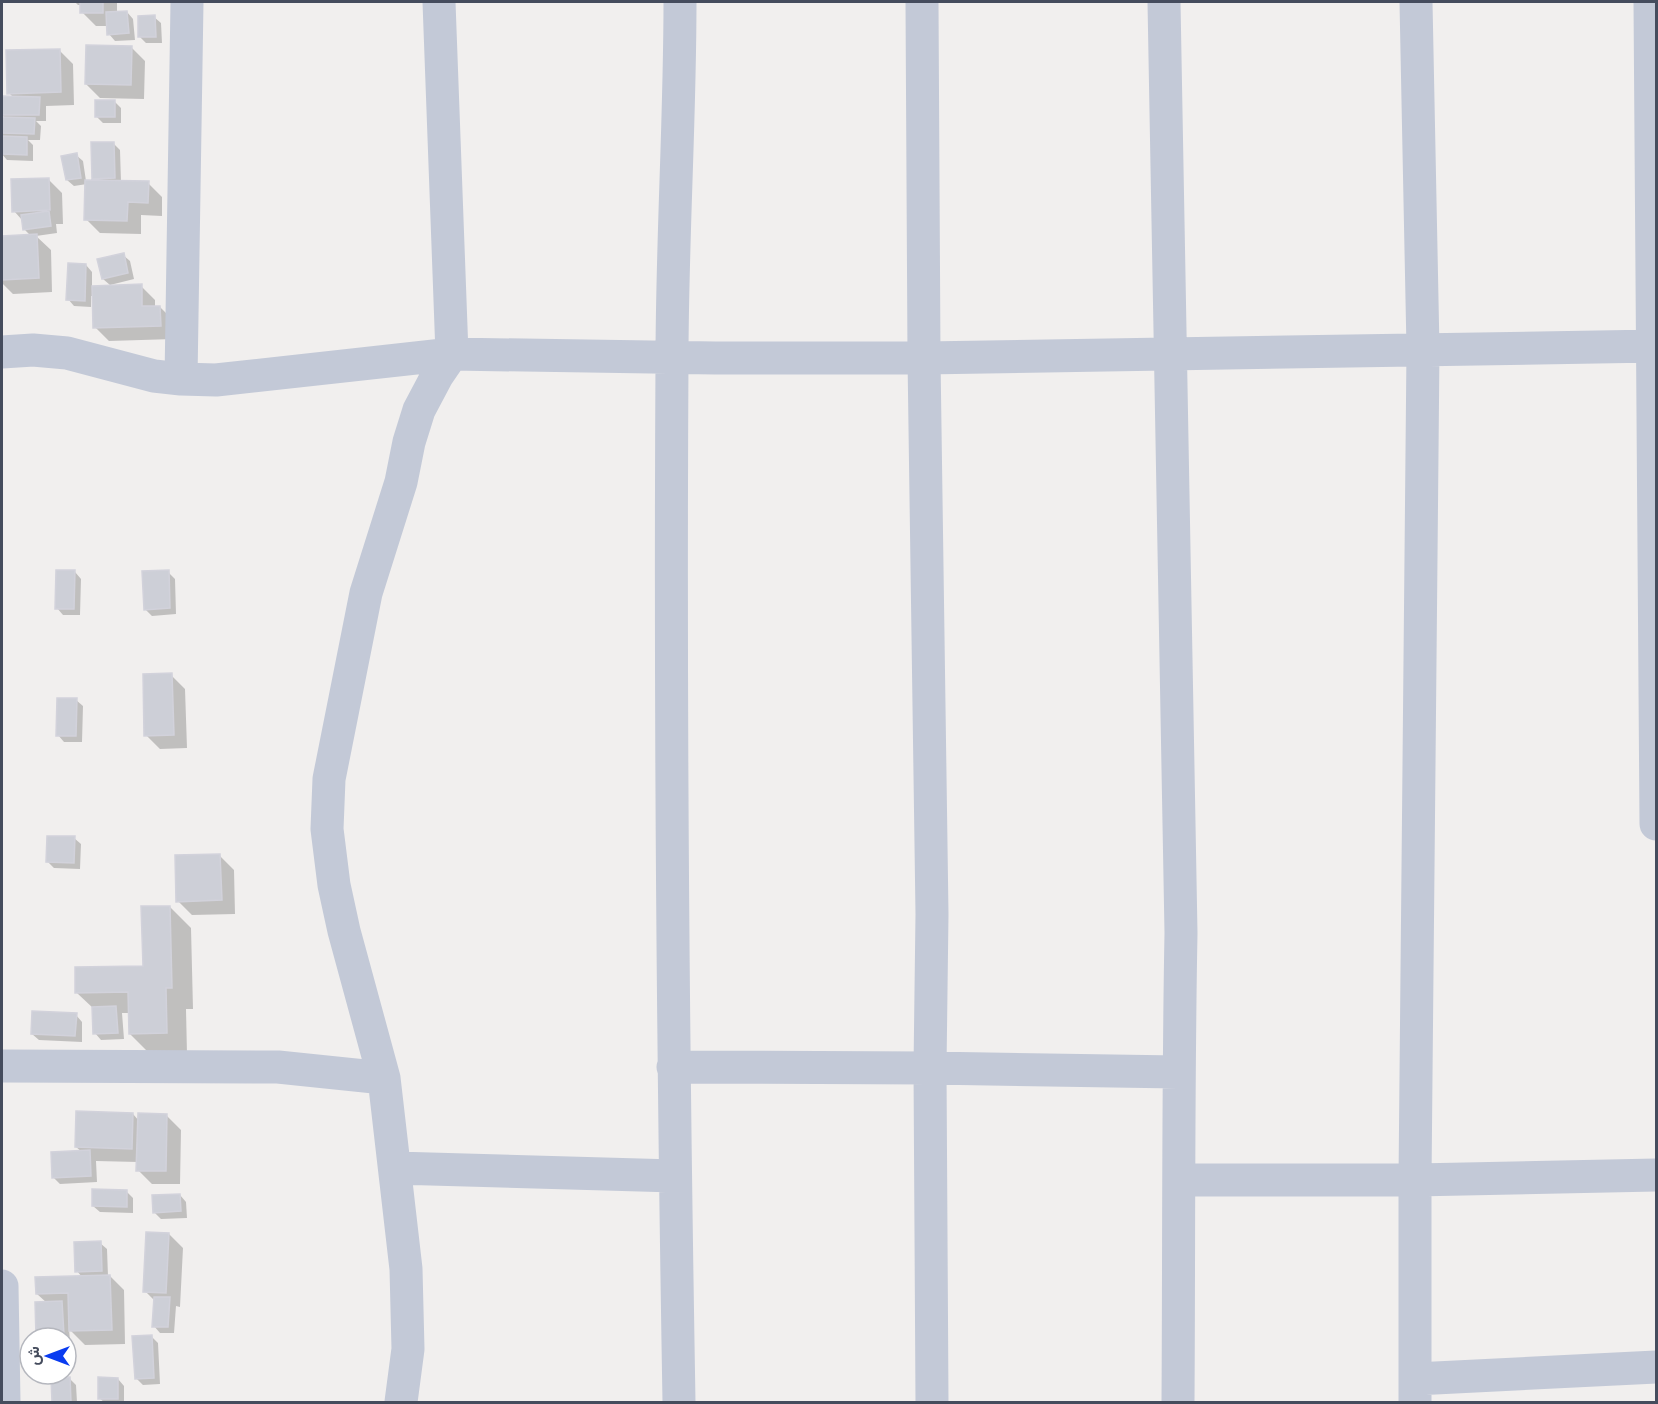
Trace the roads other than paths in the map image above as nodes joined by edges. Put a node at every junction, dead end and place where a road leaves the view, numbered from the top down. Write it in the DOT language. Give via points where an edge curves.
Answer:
graph roads {
  1 [pos="187,2"];
  2 [pos="439,2"];
  3 [pos="680,2"];
  4 [pos="922,2"];
  5 [pos="1164,2"];
  6 [pos="1416,2"];
  7 [pos="1650,2"];
  8 [pos="1654,346"];
  9 [pos="1423,349"];
  10 [pos="2,352"];
  11 [pos="452,354"];
  12 [pos="1170,354"];
  13 [pos="672,357"];
  14 [pos="924,358"];
  15 [pos="181,380"];
  16 [pos="1656,824"];
  17 [pos="2,1066"];
  18 [pos="673,1067"];
  19 [pos="930,1068"];
  20 [pos="1178,1072"];
  21 [pos="384,1078"];
  22 [pos="395,1168"];
  23 [pos="1656,1175"];
  24 [pos="675,1176"];
  25 [pos="1180,1180"];
  26 [pos="1415,1180"];
  27 [pos="2,1286"];
  28 [pos="1656,1367"];
  29 [pos="1415,1391"];
  30 [pos="4,1402"];
  31 [pos="401,1402"];
  32 [pos="679,1402"];
  33 [pos="932,1402"];
  34 [pos="1178,1402"];
  1 -- 15 [label="street"];
  2 -- 11 [label="street"];
  3 -- 13 [label="street"];
  4 -- 14 [label="street"];
  5 -- 12 [label="street"];
  6 -- 9 [label="street"];
  7 -- 8 [label="street"];
  8 -- 9 [label="street"];
  8 -- 16 [label="street"];
  9 -- 12 [label="street"];
  9 -- 26 [label="street"];
  10 -- 15 [label="street" via="67,353"];
  11 -- 13 [label="street"];
  11 -- 15 [label="street" via="216,380"];
  11 -- 21 [label="street" via="419,410 409,442 401,483 366,593 329,779 327,829 334,885"];
  12 -- 14 [label="street"];
  12 -- 20 [label="street" via="1181,933"];
  13 -- 14 [label="street"];
  13 -- 18 [label="street"];
  14 -- 19 [label="street" via="932,914"];
  17 -- 21 [label="street" via="278,1067"];
  18 -- 19 [label="street"];
  18 -- 24 [label="street"];
  19 -- 20 [label="street"];
  19 -- 33 [label="street"];
  20 -- 25 [label="street"];
  21 -- 22 [label="street"];
  22 -- 24 [label="street"];
  22 -- 31 [label="street" via="406,1269 408,1349"];
  23 -- 26 [label="street"];
  24 -- 32 [label="street"];
  25 -- 26 [label="street"];
  25 -- 34 [label="street"];
  26 -- 29 [label="street"];
  27 -- 30 [label="street"];
  28 -- 29 [label="street"];
}
